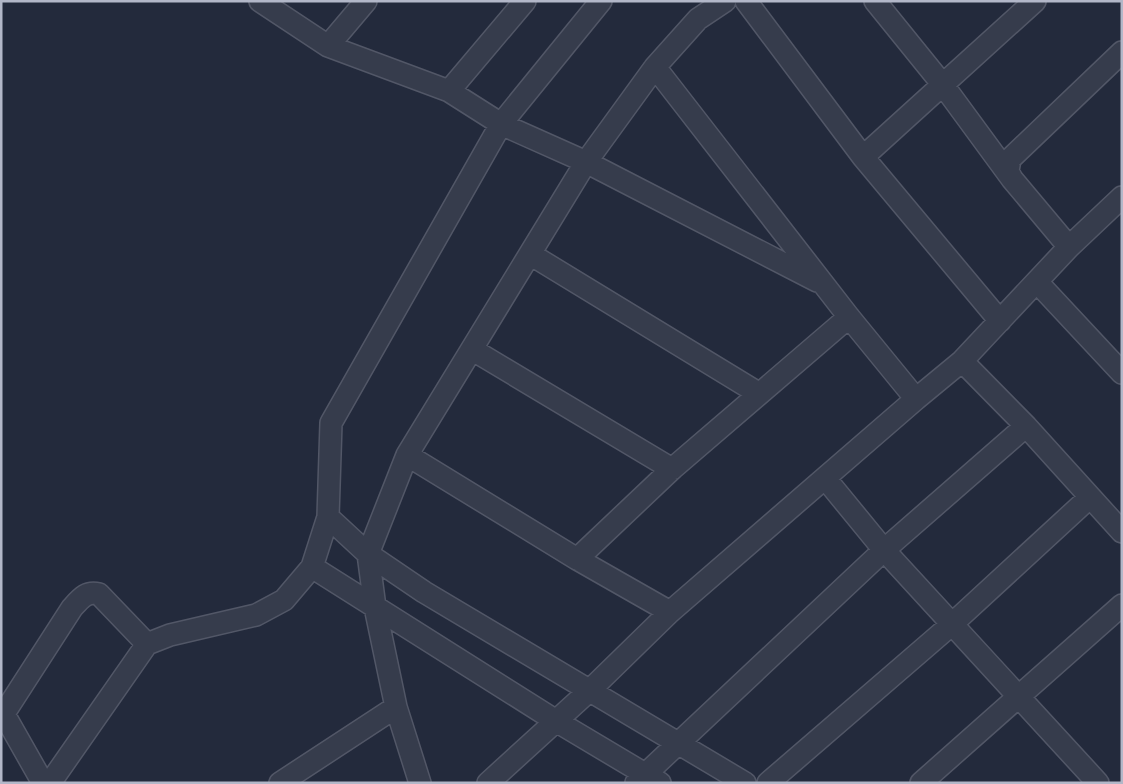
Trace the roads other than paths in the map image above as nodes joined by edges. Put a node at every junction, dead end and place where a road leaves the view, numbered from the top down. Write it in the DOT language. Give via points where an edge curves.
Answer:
graph roads {
  1 [pos="260,1"];
  2 [pos="366,1"];
  3 [pos="526,1"];
  4 [pos="601,1"];
  5 [pos="725,1"];
  6 [pos="746,1"];
  7 [pos="875,1"];
  8 [pos="1035,1"];
  9 [pos="328,46"];
  10 [pos="1122,52"];
  11 [pos="655,67"];
  12 [pos="943,85"];
  13 [pos="449,91"];
  14 [pos="501,124"];
  15 [pos="864,157"];
  16 [pos="586,162"];
  17 [pos="1012,178"];
  18 [pos="1119,205"];
  19 [pos="1069,247"];
  20 [pos="530,254"];
  21 [pos="1037,282"];
  22 [pos="824,285"];
  23 [pos="849,317"];
  24 [pos="1000,321"];
  25 [pos="473,350"];
  26 [pos="962,361"];
  27 [pos="1122,373"];
  28 [pos="758,393"];
  29 [pos="916,399"];
  30 [pos="1026,426"];
  31 [pos="407,455"];
  32 [pos="672,469"];
  33 [pos="825,478"];
  34 [pos="1089,498"];
  35 [pos="328,517"];
  36 [pos="1122,532"];
  37 [pos="884,550"];
  38 [pos="368,554"];
  39 [pos="577,559"];
  40 [pos="312,568"];
  41 [pos="1122,605"];
  42 [pos="375,606"];
  43 [pos="670,612"];
  44 [pos="951,625"];
  45 [pos="147,644"];
  46 [pos="589,691"];
  47 [pos="1017,697"];
  48 [pos="396,707"];
  49 [pos="2,714"];
  50 [pos="556,721"];
  51 [pos="676,743"];
  52 [pos="647,780"];
  53 [pos="43,783"];
  54 [pos="50,783"];
  55 [pos="280,783"];
  56 [pos="420,783"];
  57 [pos="488,783"];
  58 [pos="745,783"];
  59 [pos="768,783"];
  60 [pos="921,783"];
  61 [pos="1098,783"];
  1 -- 9 [label="street"];
  2 -- 9 [label="street"];
  3 -- 13 [label="street"];
  4 -- 14 [label="street"];
  5 -- 11 [label="street" via="698,19"];
  6 -- 15 [label="street"];
  7 -- 12 [label="street"];
  8 -- 12 [label="street"];
  9 -- 13 [label="street"];
  10 -- 17 [label="street" via="1013,153 1008,166"];
  11 -- 16 [label="street"];
  11 -- 22 [label="street"];
  12 -- 15 [label="street"];
  12 -- 17 [label="street"];
  13 -- 14 [label="street"];
  14 -- 16 [label="street"];
  14 -- 35 [label="street" via="331,423"];
  15 -- 24 [label="street"];
  16 -- 20 [label="street"];
  16 -- 22 [label="street"];
  17 -- 19 [label="street"];
  18 -- 19 [label="street"];
  19 -- 21 [label="street"];
  20 -- 25 [label="street"];
  20 -- 28 [label="street"];
  21 -- 24 [label="street"];
  21 -- 27 [label="street"];
  22 -- 23 [label="street"];
  23 -- 28 [label="street"];
  23 -- 29 [label="street"];
  24 -- 26 [label="street"];
  25 -- 31 [label="street"];
  25 -- 32 [label="street"];
  26 -- 29 [label="street"];
  26 -- 30 [label="street"];
  28 -- 32 [label="street"];
  29 -- 33 [label="street"];
  30 -- 34 [label="street"];
  30 -- 37 [label="street"];
  31 -- 38 [label="street"];
  31 -- 39 [label="street"];
  32 -- 39 [label="street"];
  33 -- 37 [label="street"];
  33 -- 43 [label="street"];
  34 -- 36 [label="street"];
  34 -- 44 [label="street"];
  35 -- 38 [label="street"];
  35 -- 40 [label="street"];
  37 -- 44 [label="street"];
  37 -- 51 [label="street"];
  38 -- 42 [label="street"];
  38 -- 46 [label="street" via="424,592"];
  39 -- 43 [label="street"];
  40 -- 42 [label="street"];
  40 -- 45 [label="street" via="284,600 256,615 170,635"];
  41 -- 47 [label="street"];
  42 -- 48 [label="street"];
  42 -- 50 [label="street"];
  43 -- 46 [label="street"];
  44 -- 47 [label="street"];
  44 -- 59 [label="street"];
  45 -- 49 [label="street" via="99,594 84,594"];
  45 -- 54 [label="street"];
  46 -- 50 [label="street"];
  46 -- 51 [label="street"];
  47 -- 60 [label="street"];
  47 -- 61 [label="street"];
  48 -- 55 [label="street"];
  48 -- 56 [label="street"];
  49 -- 53 [label="street"];
  50 -- 52 [label="street"];
  50 -- 57 [label="street"];
  51 -- 52 [label="street"];
  51 -- 58 [label="street"];
}
